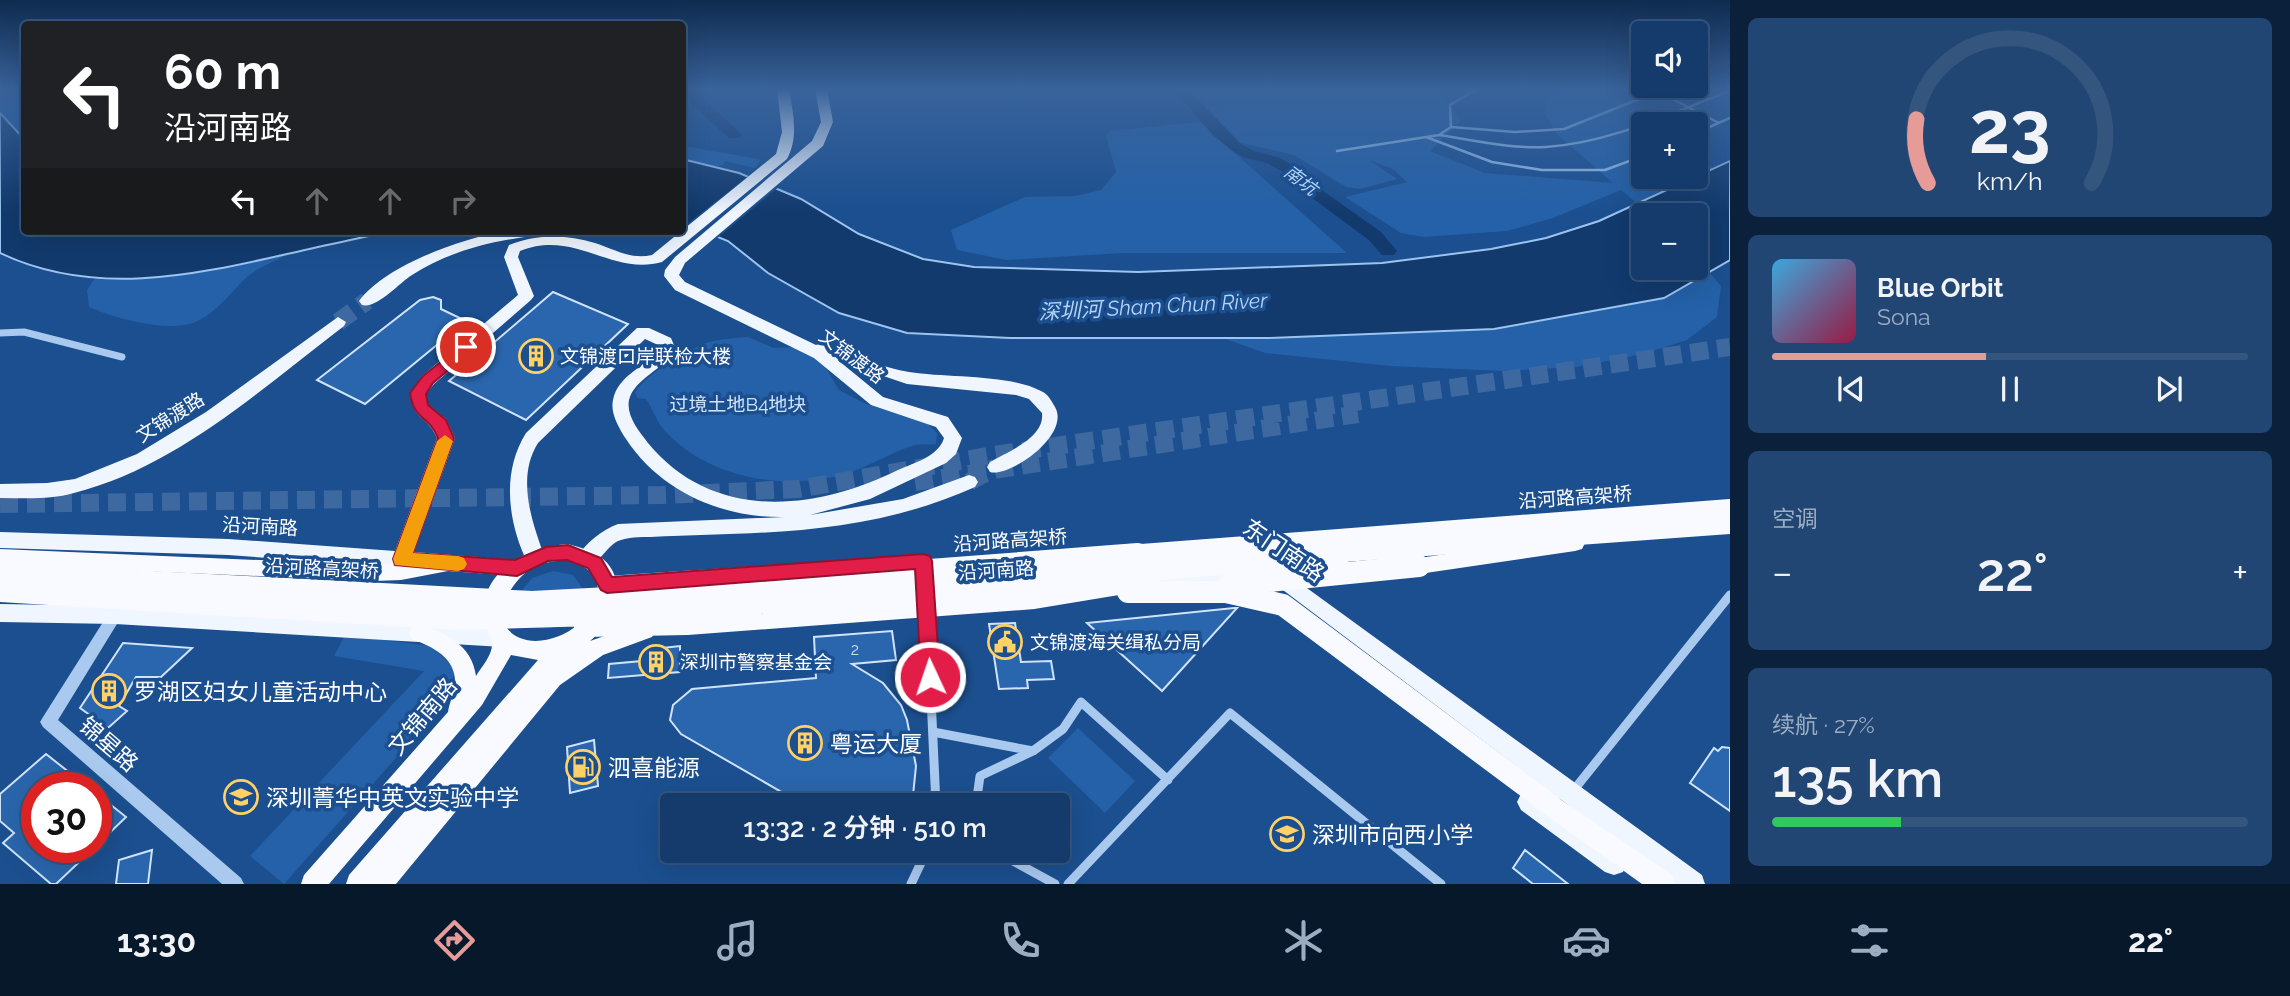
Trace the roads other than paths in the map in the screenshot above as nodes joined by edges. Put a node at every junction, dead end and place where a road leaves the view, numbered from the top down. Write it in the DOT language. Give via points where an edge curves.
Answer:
graph roads {
  1 [pos="788,130"];
  2 [pos="825,130"];
  3 [pos="777,171"];
  4 [pos="513,235"];
  5 [pos="579,235"];
  6 [pos="689,244"];
  7 [pos="367,301"];
  8 [pos="338,322"];
  9 [pos="0,333"];
  10 [pos="122,357"];
  11 [pos="996,467"];
  12 [pos="969,482"];
  13 [pos="0,491"];
  14 [pos="1730,508"];
  15 [pos="1730,525"];
  16 [pos="1221,539"];
  17 [pos="0,540"];
  18 [pos="1575,543"];
  19 [pos="0,557"];
  20 [pos="535,558"];
  21 [pos="587,558"];
  22 [pos="401,559"];
  23 [pos="923,561"];
  24 [pos="447,563"];
  25 [pos="1276,565"];
  26 [pos="517,568"];
  27 [pos="0,574"];
  28 [pos="1238,575"];
  29 [pos="607,585"];
  30 [pos="1188,589"];
  31 [pos="0,591"];
  32 [pos="1730,595"];
  33 [pos="926,598"];
  34 [pos="1034,598"];
  35 [pos="0,613"];
  36 [pos="116,615"];
  37 [pos="459,619"];
  38 [pos="596,624"];
  39 [pos="687,624"];
  40 [pos="419,633"];
  41 [pos="503,638"];
  42 [pos="562,647"];
  43 [pos="450,726"];
  44 [pos="933,732"];
  45 [pos="1033,751"];
  46 [pos="1168,780"];
  47 [pos="936,793"];
  48 [pos="977,793"];
  49 [pos="1561,799"];
  50 [pos="921,863"];
  51 [pos="1017,863"];
  52 [pos="236,884"];
  53 [pos="313,884"];
  54 [pos="358,884"];
  55 [pos="380,884"];
  56 [pos="911,884"];
  57 [pos="1055,884"];
  58 [pos="1068,884"];
  59 [pos="1441,884"];
  60 [pos="1647,884"];
  61 [pos="1664,884"];
  62 [pos="1693,884"];
  1 -- 3 [label="main road" via="788,146"];
  2 -- 3 [label="main road" via="817,143"];
  3 -- 6 [label="main road"];
  4 -- 7 [label="main road" via="447,249 400,275"];
  5 -- 6 [label="main road" via="638,257"];
  6 -- 11 [label="main road, 文锦渡路" via="681,269 687,281 829,351 907,378 1016,389 1043,401 1051,419 1046,433"];
  6 -- 20 [label="main road, 文锦渡路" via="672,270 676,284 820,354 877,401 942,422 953,438 950,449 866,493 832,503 765,508 708,498 655,463 621,410 625,390 668,350 665,342 643,332 522,452 520,498"];
  6 -- 22 [label="main road" via="644,262 565,241 532,241 514,248 511,257 526,296 418,393 420,408 440,424 446,438"];
  8 -- 13 [label="main road, 文锦渡路" via="219,411 133,464 74,486"];
  9 -- 10 [label="street" via="24,332"];
  12 -- 21 [label="main road" via="916,504 850,520 618,532"];
  14 -- 27 [label="highway, 沿河路高架桥, bridge" via="842,576 606,600 533,602"];
  15 -- 25 [label="highway, 沿河路高架桥, bridge"];
  16 -- 23 [label="main road, 沿河南路"];
  16 -- 25 [label="main road, 东门南路"];
  16 -- 28 [label="main road, 东门南路" via="1226,558"];
  17 -- 22 [label="main road, 沿河南路" via="154,543"];
  18 -- 30 [label="highway, bridge" via="1419,566"];
  19 -- 24 [label="highway" via="374,573"];
  20 -- 21 [label="highway" via="568,552"];
  20 -- 26 [label="highway"];
  21 -- 29 [label="highway" via="600,569"];
  22 -- 24 [label="main road, 沿河南路"];
  23 -- 29 [label="main road, 沿河南路"];
  23 -- 33 [label="street"];
  24 -- 26 [label="main road, 沿河南路"];
  25 -- 28 [label="main road, 沿河南路"];
  25 -- 34 [label="highway, bridge"];
  25 -- 37 [label="highway, 沿河路高架桥, bridge" via="628,614"];
  25 -- 49 [label="main road, 东门南路"];
  26 -- 41 [label="highway" via="501,585 492,607"];
  28 -- 33 [label="main road, 沿河南路"];
  28 -- 60 [label="main road, 东门南路" via="1561,827"];
  29 -- 38 [label="highway" via="606,604"];
  30 -- 34 [label="highway, bridge"];
  30 -- 49 [label="highway, bridge" via="1244,594 1283,605"];
  31 -- 37 [label="highway, 沿河路高架桥, bridge"];
  32 -- 49 [label="street"];
  33 -- 38 [label="main road, 沿河南路"];
  33 -- 44 [label="street"];
  34 -- 39 [label="highway, bridge"];
  35 -- 36 [label="main road"];
  36 -- 40 [label="main road"];
  36 -- 52 [label="street, 锦星路" via="48,722"];
  37 -- 39 [label="highway, bridge" via="611,627"];
  38 -- 42 [label="highway"];
  39 -- 55 [label="highway, bridge" via="622,636 568,665 537,695"];
  40 -- 41 [label="main road"];
  40 -- 43 [label="highway" via="449,645 465,669 461,706"];
  41 -- 42 [label="highway" via="535,651"];
  41 -- 43 [label="highway, 文锦南路" via="496,664"];
  42 -- 54 [label="highway"];
  43 -- 53 [label="highway, 文锦南路"];
  44 -- 45 [label="street"];
  44 -- 47 [label="street"];
  45 -- 46 [label="street" via="1063,729 1081,702"];
  45 -- 48 [label="street" via="979,776"];
  46 -- 58 [label="street"];
  46 -- 59 [label="street" via="1230,712"];
  49 -- 61 [label="highway"];
  49 -- 62 [label="main road, 东门南路"];
  50 -- 56 [label="street"];
  51 -- 57 [label="street"];
}
